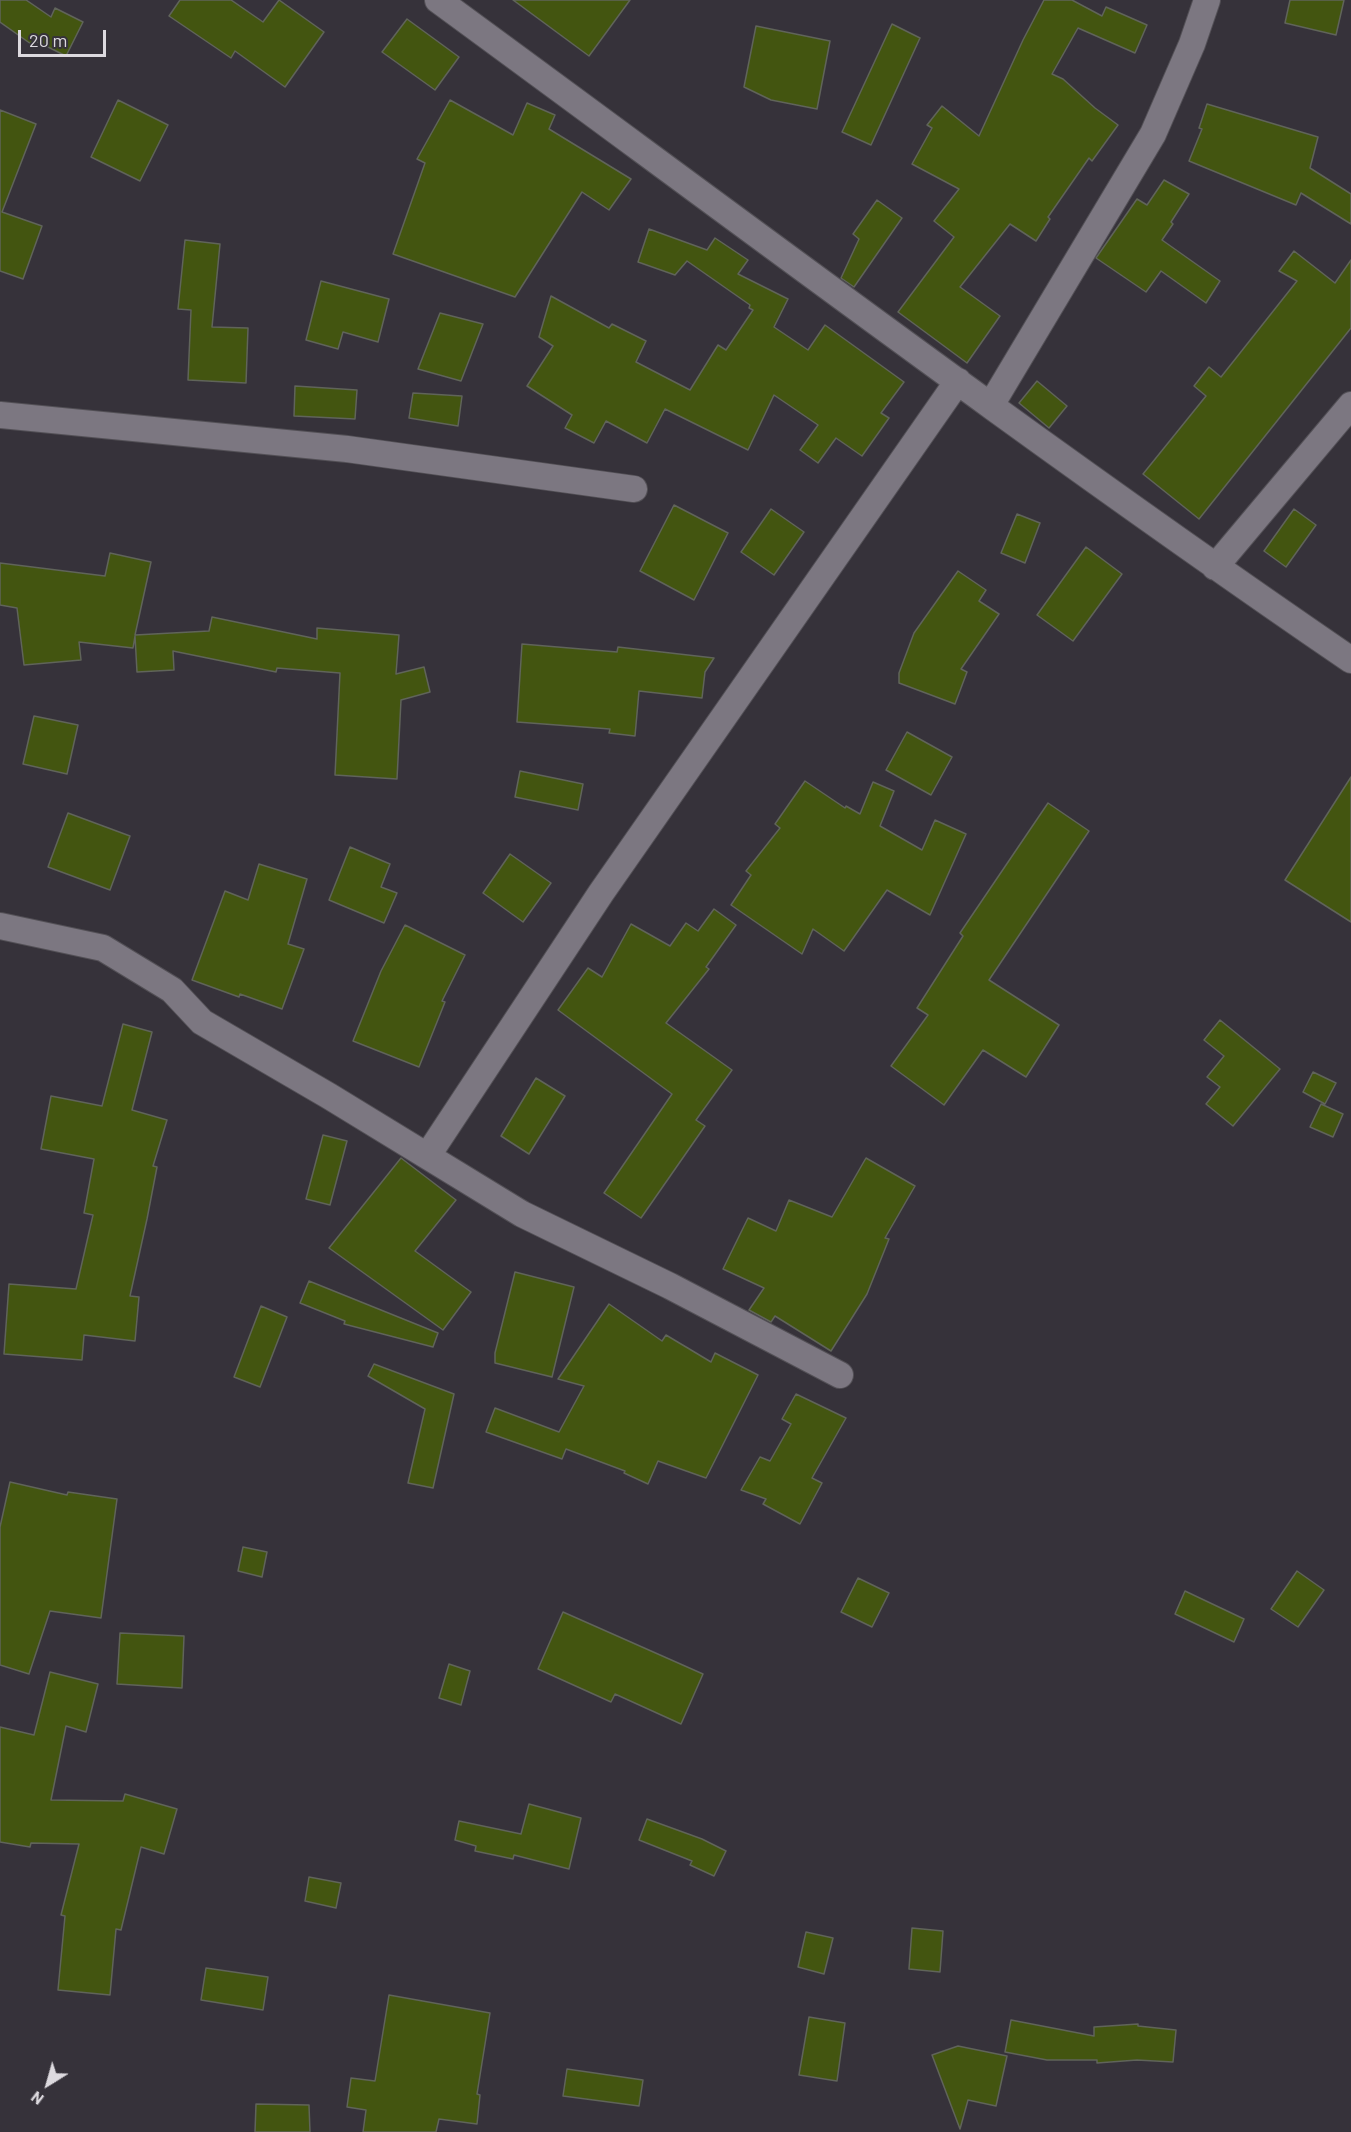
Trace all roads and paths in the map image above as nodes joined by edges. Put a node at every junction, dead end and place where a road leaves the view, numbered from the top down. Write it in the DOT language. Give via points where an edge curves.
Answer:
graph roads {
  1 [pos="438,0"];
  2 [pos="1207,0"];
  3 [pos="958,381"];
  4 [pos="991,405"];
  5 [pos="1351,405"];
  6 [pos="0,414"];
  7 [pos="634,489"];
  8 [pos="1215,567"];
  9 [pos="1351,660"];
  10 [pos="0,926"];
  11 [pos="428,1155"];
  12 [pos="840,1375"];
  1 -- 3 [label="street"];
  2 -- 4 [label="street" via="1153,134"];
  3 -- 4 [label="street"];
  3 -- 11 [label="street" via="601,893"];
  4 -- 8 [label="street"];
  5 -- 8 [label="street"];
  6 -- 7 [label="street" via="347,449"];
  8 -- 9 [label="street"];
  10 -- 11 [label="street" via="103,948 172,990 202,1022"];
  11 -- 12 [label="street" via="522,1214"];
}
